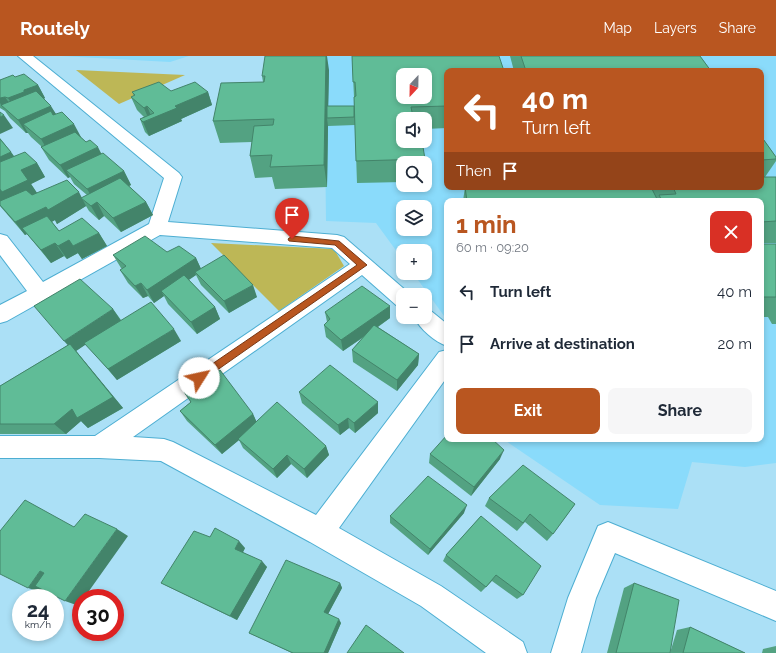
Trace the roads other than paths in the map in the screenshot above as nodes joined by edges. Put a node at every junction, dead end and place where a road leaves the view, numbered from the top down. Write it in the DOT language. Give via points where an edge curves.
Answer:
graph roads {
  1 [pos="25,56"];
  2 [pos="157,228"];
  3 [pos="0,241"];
  4 [pos="362,265"];
  5 [pos="40,293"];
  6 [pos="396,293"];
  7 [pos="0,315"];
  8 [pos="432,324"];
  9 [pos="444,334"];
  10 [pos="444,363"];
  11 [pos="0,447"];
  12 [pos="99,447"];
  13 [pos="320,532"];
  14 [pos="776,606"];
  15 [pos="512,653"];
  16 [pos="566,653"];
  1 -- 2 [label="street" via="173,177"];
  2 -- 4 [label="street" via="337,242"];
  2 -- 5 [label="street"];
  3 -- 5 [label="street"];
  4 -- 6 [label="street"];
  4 -- 12 [label="street"];
  5 -- 7 [label="street"];
  8 -- 9 [label="street"];
  10 -- 13 [label="street"];
  11 -- 12 [label="street"];
  12 -- 13 [label="street" via="164,450"];
  13 -- 15 [label="street" via="431,596"];
  14 -- 16 [label="street" via="608,536 582,598"];
}
